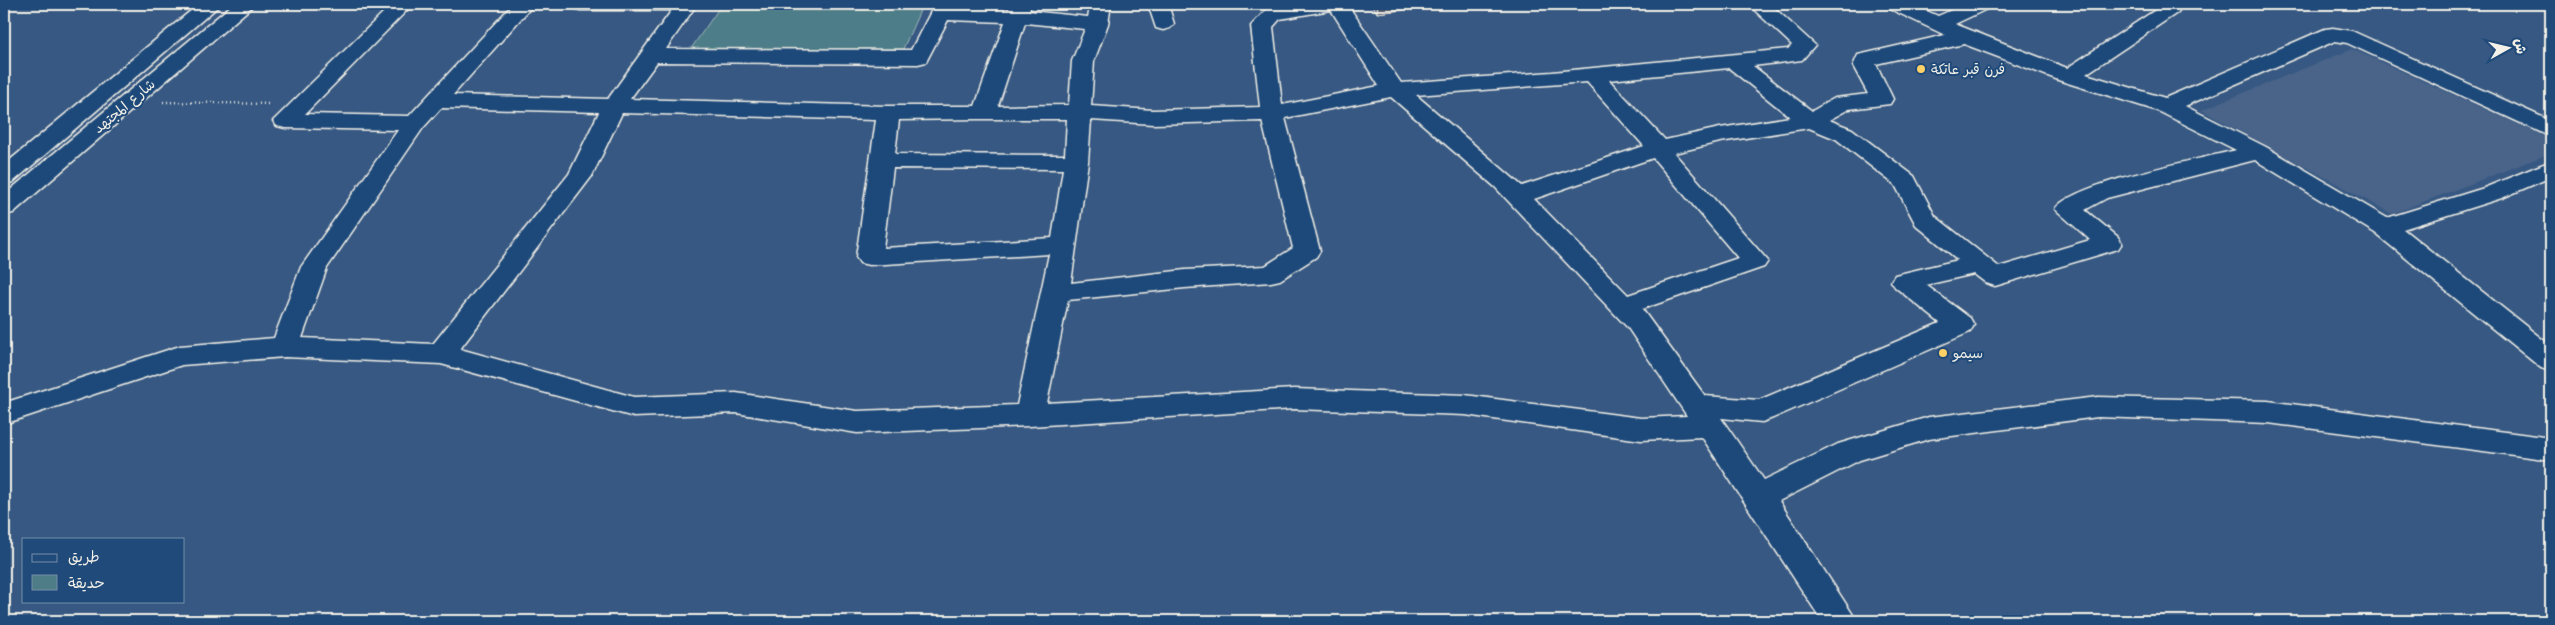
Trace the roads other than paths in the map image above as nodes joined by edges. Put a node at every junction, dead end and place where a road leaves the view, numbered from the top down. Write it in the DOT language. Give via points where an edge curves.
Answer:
graph roads {
  1 [pos="211,4"];
  2 [pos="245,4"];
  3 [pos="403,4"];
  4 [pos="524,4"];
  5 [pos="580,4"];
  6 [pos="686,4"];
  7 [pos="1158,4"];
  8 [pos="1330,4"];
  9 [pos="1337,4"];
  10 [pos="1758,4"];
  11 [pos="1895,4"];
  12 [pos="1982,4"];
  13 [pos="1298,6"];
  14 [pos="943,8"];
  15 [pos="2170,9"];
  16 [pos="1019,10"];
  17 [pos="1099,14"];
  18 [pos="1939,23"];
  19 [pos="1163,24"];
  20 [pos="1966,37"];
  21 [pos="650,55"];
  22 [pos="1734,61"];
  23 [pos="1592,75"];
  24 [pos="2069,76"];
  25 [pos="1395,90"];
  26 [pos="435,101"];
  27 [pos="614,106"];
  28 [pos="2166,106"];
  29 [pos="1081,112"];
  30 [pos="888,113"];
  31 [pos="984,114"];
  32 [pos="1272,114"];
  33 [pos="1811,121"];
  34 [pos="416,123"];
  35 [pos="2551,130"];
  36 [pos="1658,149"];
  37 [pos="2258,152"];
  38 [pos="882,161"];
  39 [pos="1076,162"];
  40 [pos="2551,168"];
  41 [pos="4,177"];
  42 [pos="1517,196"];
  43 [pos="4,208"];
  44 [pos="2384,227"];
  45 [pos="1062,245"];
  46 [pos="1980,264"];
  47 [pos="1056,293"];
  48 [pos="1623,306"];
  49 [pos="285,347"];
  50 [pos="441,354"];
  51 [pos="2551,361"];
  52 [pos="4,414"];
  53 [pos="1030,415"];
  54 [pos="1702,416"];
  55 [pos="2551,449"];
  56 [pos="1759,497"];
  57 [pos="1840,621"];
  1 -- 41 [label="street, شارع المجتهد"];
  2 -- 43 [label="street, شارع المجتهد"];
  3 -- 34 [label="street" via="286,121"];
  4 -- 26 [label="street"];
  5 -- 6 [label="street"];
  6 -- 21 [label="street"];
  7 -- 19 [label="street"];
  8 -- 13 [label="street"];
  9 -- 25 [label="street"];
  10 -- 22 [label="street" via="1804,45 1794,55"];
  11 -- 18 [label="street"];
  12 -- 18 [label="street"];
  13 -- 32 [label="street" via="1273,14 1262,26"];
  14 -- 16 [label="street"];
  14 -- 21 [label="street" via="918,57"];
  15 -- 24 [label="street"];
  16 -- 17 [label="street"];
  16 -- 31 [label="street"];
  17 -- 29 [label="street" via="1082,62"];
  18 -- 20 [label="street"];
  20 -- 24 [label="street"];
  20 -- 33 [label="street" via="1866,60 1864,66 1882,99 1843,103"];
  21 -- 27 [label="street"];
  22 -- 23 [label="street"];
  22 -- 33 [label="street"];
  23 -- 25 [label="street"];
  23 -- 36 [label="street"];
  24 -- 28 [label="street"];
  25 -- 32 [label="street"];
  25 -- 42 [label="street"];
  26 -- 27 [label="street"];
  26 -- 34 [label="street"];
  27 -- 30 [label="street"];
  27 -- 50 [label="street" via="580,176"];
  28 -- 35 [label="street" via="2333,34 2352,37"];
  28 -- 37 [label="street"];
  29 -- 31 [label="street"];
  29 -- 32 [label="street" via="1153,117"];
  29 -- 39 [label="street"];
  30 -- 31 [label="street"];
  30 -- 38 [label="street"];
  32 -- 47 [label="street" via="1308,251 1271,274 1185,279"];
  33 -- 36 [label="street" via="1720,135"];
  33 -- 46 [label="street" via="1844,134 1905,182 1925,220"];
  34 -- 49 [label="street" via="314,267"];
  36 -- 42 [label="street"];
  36 -- 48 [label="street" via="1755,261"];
  37 -- 44 [label="street"];
  37 -- 46 [label="street" via="2098,192 2068,209 2109,243 1995,277"];
  38 -- 39 [label="street"];
  38 -- 45 [label="street" via="869,257"];
  39 -- 45 [label="street"];
  40 -- 44 [label="street" via="2493,193"];
  42 -- 48 [label="street"];
  44 -- 51 [label="street"];
  45 -- 47 [label="street"];
  46 -- 54 [label="street" via="1904,281 1960,325 1762,411"];
  47 -- 53 [label="street"];
  48 -- 54 [label="street" via="1638,322"];
  49 -- 50 [label="street"];
  49 -- 52 [label="street" via="180,356"];
  50 -- 53 [label="street" via="634,408 736,403 857,422"];
  53 -- 54 [label="street" via="1294,399 1465,405 1641,429"];
  54 -- 56 [label="street"];
  55 -- 56 [label="street" via="2268,412 2098,407 1929,428 1849,452"];
  56 -- 57 [label="street"];
}
